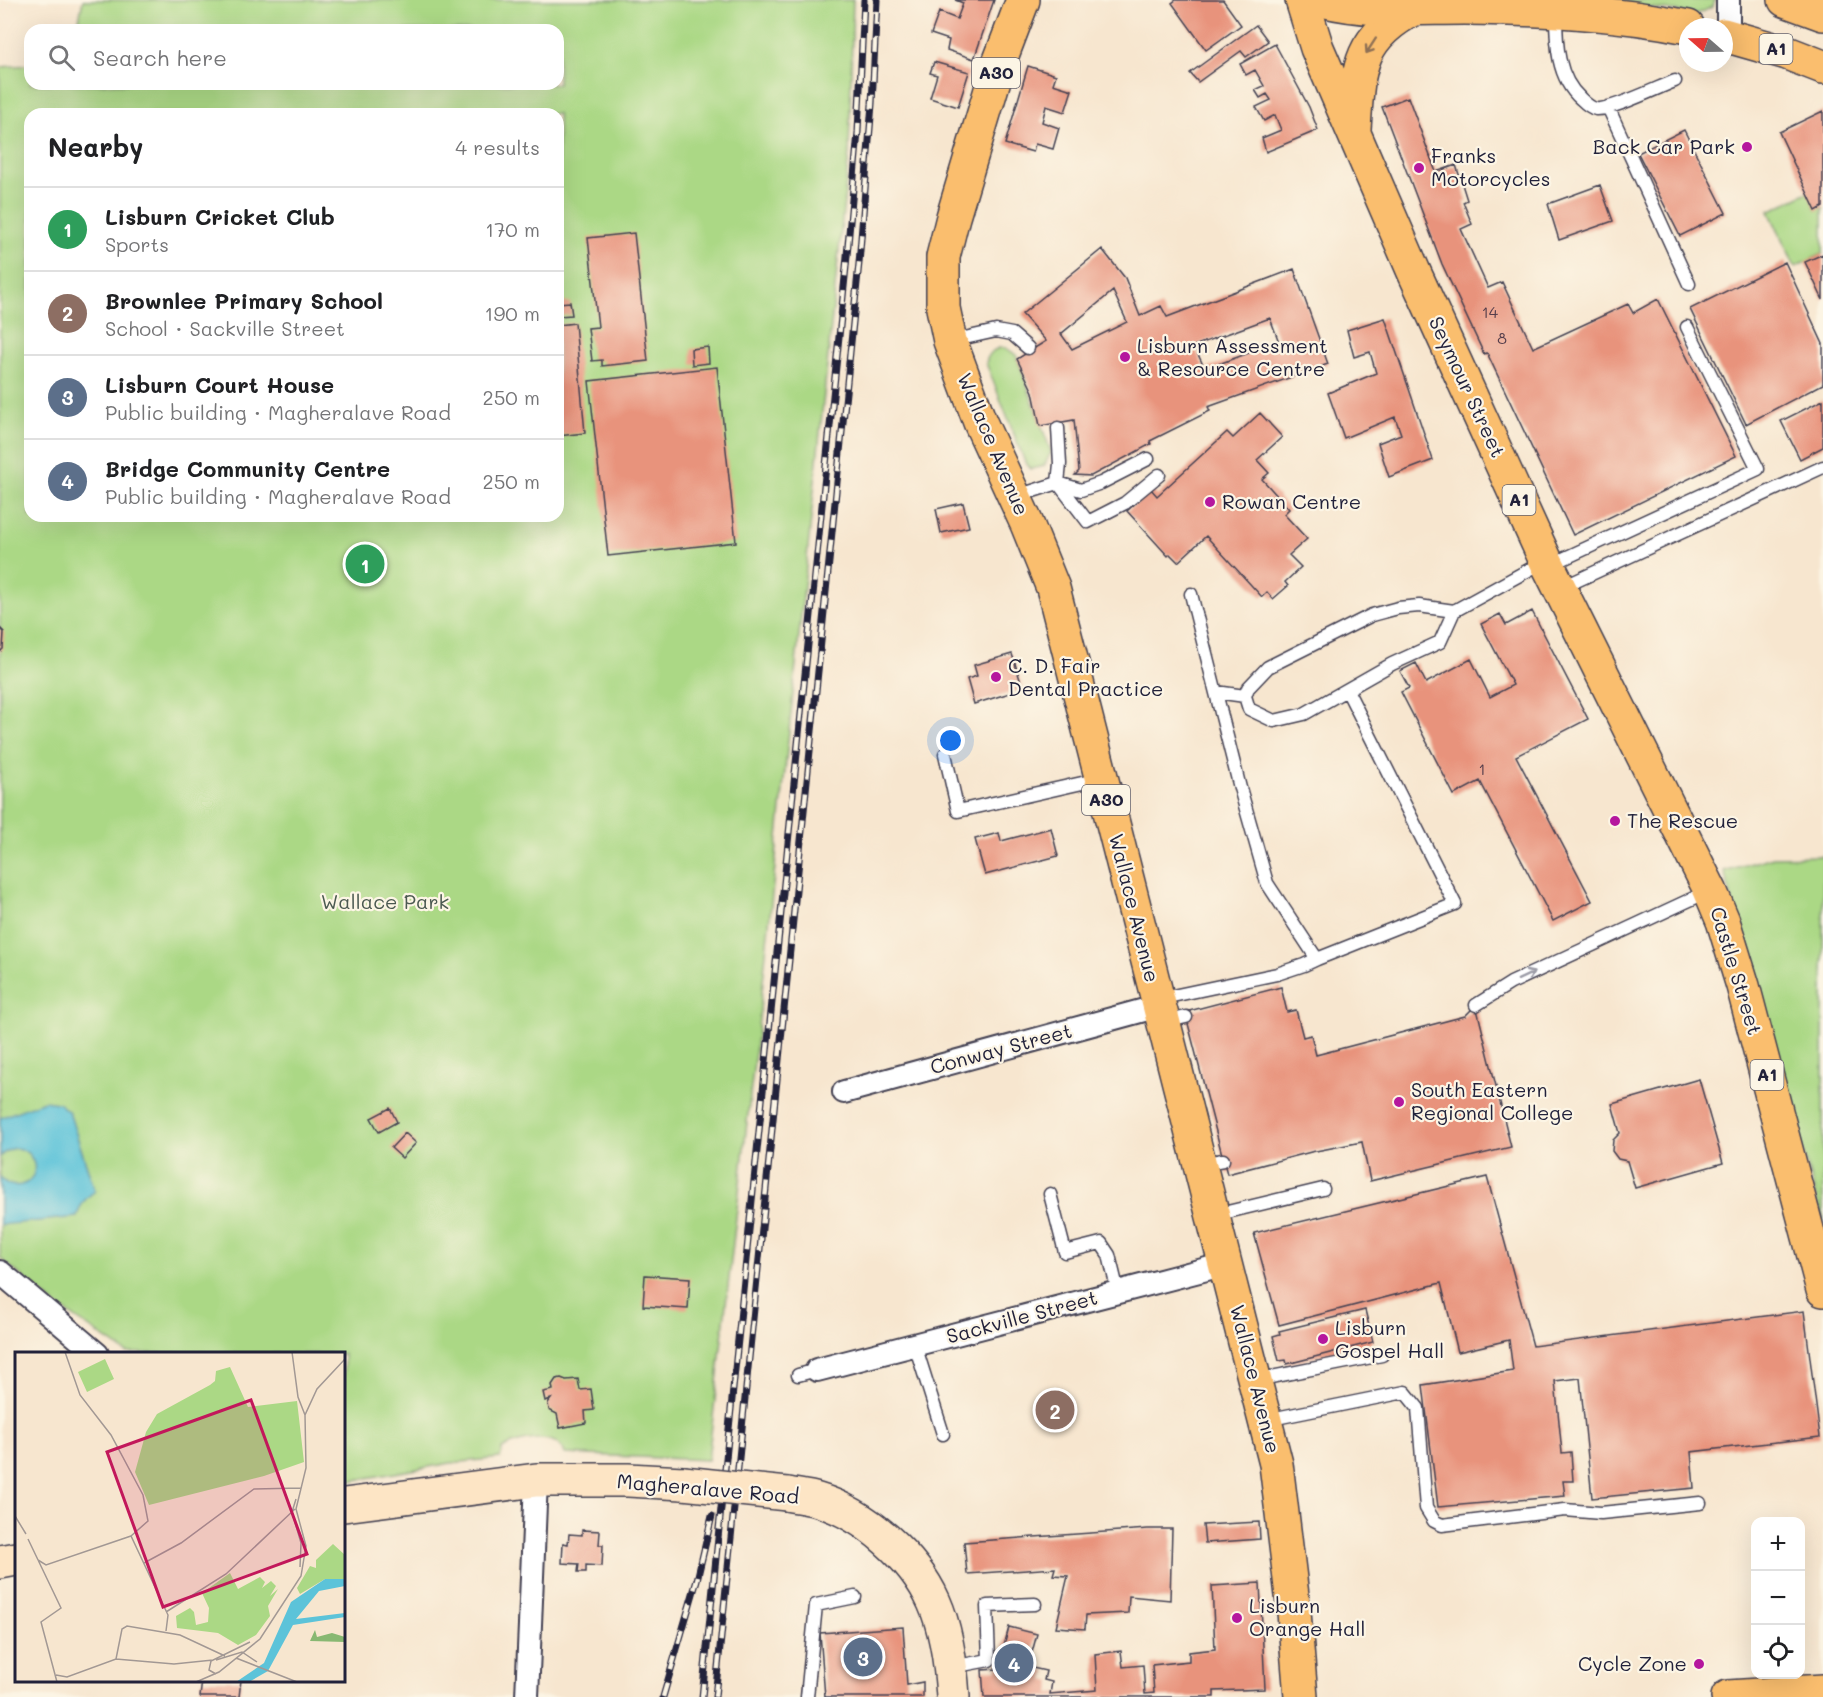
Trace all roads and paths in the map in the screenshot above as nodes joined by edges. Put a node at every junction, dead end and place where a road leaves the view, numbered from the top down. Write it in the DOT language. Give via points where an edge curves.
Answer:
graph roads {
  1 [pos="1023,0"];
  2 [pos="1302,0"];
  3 [pos="1322,0"];
  4 [pos="1728,0"];
  5 [pos="1785,0"];
  6 [pos="1556,6"];
  7 [pos="1415,8"];
  8 [pos="1823,14"];
  9 [pos="1727,18"];
  10 [pos="1679,26"];
  11 [pos="1733,37"];
  12 [pos="1823,67"];
  13 [pos="1675,81"];
  14 [pos="1608,107"];
  15 [pos="1353,130"];
  16 [pos="1689,284"];
  17 [pos="1687,327"];
  18 [pos="950,341"];
  19 [pos="1028,348"];
  20 [pos="1058,428"];
  21 [pos="1148,459"];
  22 [pos="1823,466"];
  23 [pos="1159,475"];
  24 [pos="1058,483"];
  25 [pos="1015,497"];
  26 [pos="1552,572"];
  27 [pos="1191,594"];
  28 [pos="1454,610"];
  29 [pos="1347,690"];
  30 [pos="1216,692"];
  31 [pos="1245,696"];
  32 [pos="945,754"];
  33 [pos="1101,778"];
  34 [pos="1704,877"];
  35 [pos="1317,959"];
  36 [pos="1476,1005"];
  37 [pos="1166,1011"];
  38 [pos="844,1092"];
  39 [pos="1323,1189"];
  40 [pos="1050,1194"];
  41 [pos="1214,1216"];
  42 [pos="1226,1264"];
  43 [pos="0,1272"];
  44 [pos="1823,1290"];
  45 [pos="1118,1292"];
  46 [pos="915,1345"];
  47 [pos="96,1352"];
  48 [pos="1382,1355"];
  49 [pos="808,1372"];
  50 [pos="1255,1380"];
  51 [pos="1265,1420"];
  52 [pos="943,1434"];
  53 [pos="536,1480"];
  54 [pos="1700,1503"];
  55 [pos="345,1505"];
  56 [pos="15,1559"];
  57 [pos="0,1562"];
  58 [pos="855,1597"];
  59 [pos="1035,1604"];
  60 [pos="952,1682"];
  61 [pos="1823,1691"];
  62 [pos="527,1697"];
  63 [pos="807,1697"];
  64 [pos="1301,1697"];
  65 [pos="1728,1697"];
  1 -- 18 [label="main road, Wallace Avenue / A30" via="999,63 943,258 943,308"];
  2 -- 15 [label="main road, Seymour Street / A1" via="1317,48"];
  3 -- 7 [label="main road" via="1364,7"];
  4 -- 9 [label="street"];
  5 -- 8 [label="main road"];
  6 -- 7 [label="main road"];
  6 -- 10 [label="main road"];
  6 -- 14 [label="lane" via="1556,43 1568,81 1587,105 1596,109"];
  7 -- 15 [label="main road, one-way" via="1382,31 1364,58 1358,73"];
  11 -- 12 [label="main road, A1"];
  13 -- 14 [label="lane"];
  14 -- 16 [label="lane"];
  15 -- 26 [label="main road, Seymour Street / A1"];
  17 -- 26 [label="lane" via="1758,469"];
  18 -- 19 [label="lane" via="996,331 1012,334"];
  18 -- 25 [label="main road, Wallace Avenue / A30" via="980,422"];
  20 -- 24 [label="lane"];
  21 -- 24 [label="lane" via="1081,490"];
  22 -- 26 [label="lane"];
  23 -- 24 [label="lane" via="1125,503 1088,522"];
  24 -- 25 [label="lane"];
  25 -- 33 [label="main road, Wallace Avenue / A30" via="1053,588"];
  26 -- 28 [label="lane"];
  26 -- 34 [label="main road, Seymour Street / A1"];
  27 -- 30 [label="lane"];
  28 -- 29 [label="lane" via="1440,642"];
  28 -- 31 [label="lane" via="1419,606 1372,615 1268,667"];
  29 -- 31 [label="lane" via="1304,714 1274,721 1249,709"];
  29 -- 35 [label="lane" via="1455,904"];
  30 -- 31 [label="lane"];
  30 -- 35 [label="lane" via="1267,883"];
  32 -- 33 [label="lane" via="958,811"];
  33 -- 37 [label="main road, Wallace Avenue / A30"];
  36 -- 34 [label="lane, one-way"];
  34 -- 44 [label="main road, Castle Street / A1" via="1723,921 1743,986"];
  35 -- 37 [label="lane"];
  37 -- 38 [label="street, Conway Street"];
  37 -- 41 [label="main road, Wallace Avenue / A30" via="1212,1162"];
  39 -- 41 [label="lane"];
  40 -- 45 [label="lane" via="1065,1252 1101,1244 1109,1255"];
  41 -- 42 [label="main road, Wallace Avenue / A30"];
  42 -- 45 [label="street, Sackville Street"];
  42 -- 50 [label="main road, Wallace Avenue / A30"];
  43 -- 47 [label="street"];
  45 -- 46 [label="street, Sackville Street"];
  46 -- 49 [label="street, Sackville Street"];
  46 -- 52 [label="lane"];
  48 -- 50 [label="lane"];
  50 -- 51 [label="main road, Wallace Avenue / A30"];
  51 -- 54 [label="lane" via="1405,1392 1418,1408 1426,1508 1434,1521 1442,1525 1565,1510 1601,1514"];
  51 -- 64 [label="main road, Wallace Avenue / A30" via="1276,1464"];
  53 -- 55 [label="street, Magheralave Road"];
  53 -- 60 [label="street, Magheralave Road, bridge" via="628,1480 786,1494 819,1500 849,1514 877,1531 922,1579 943,1630"];
  53 -- 62 [label="street"];
  56 -- 57 [label="street"];
  58 -- 63 [label="lane" via="816,1605"];
  59 -- 60 [label="lane" via="987,1606 989,1660"];
  61 -- 65 [label="main road"];
}
